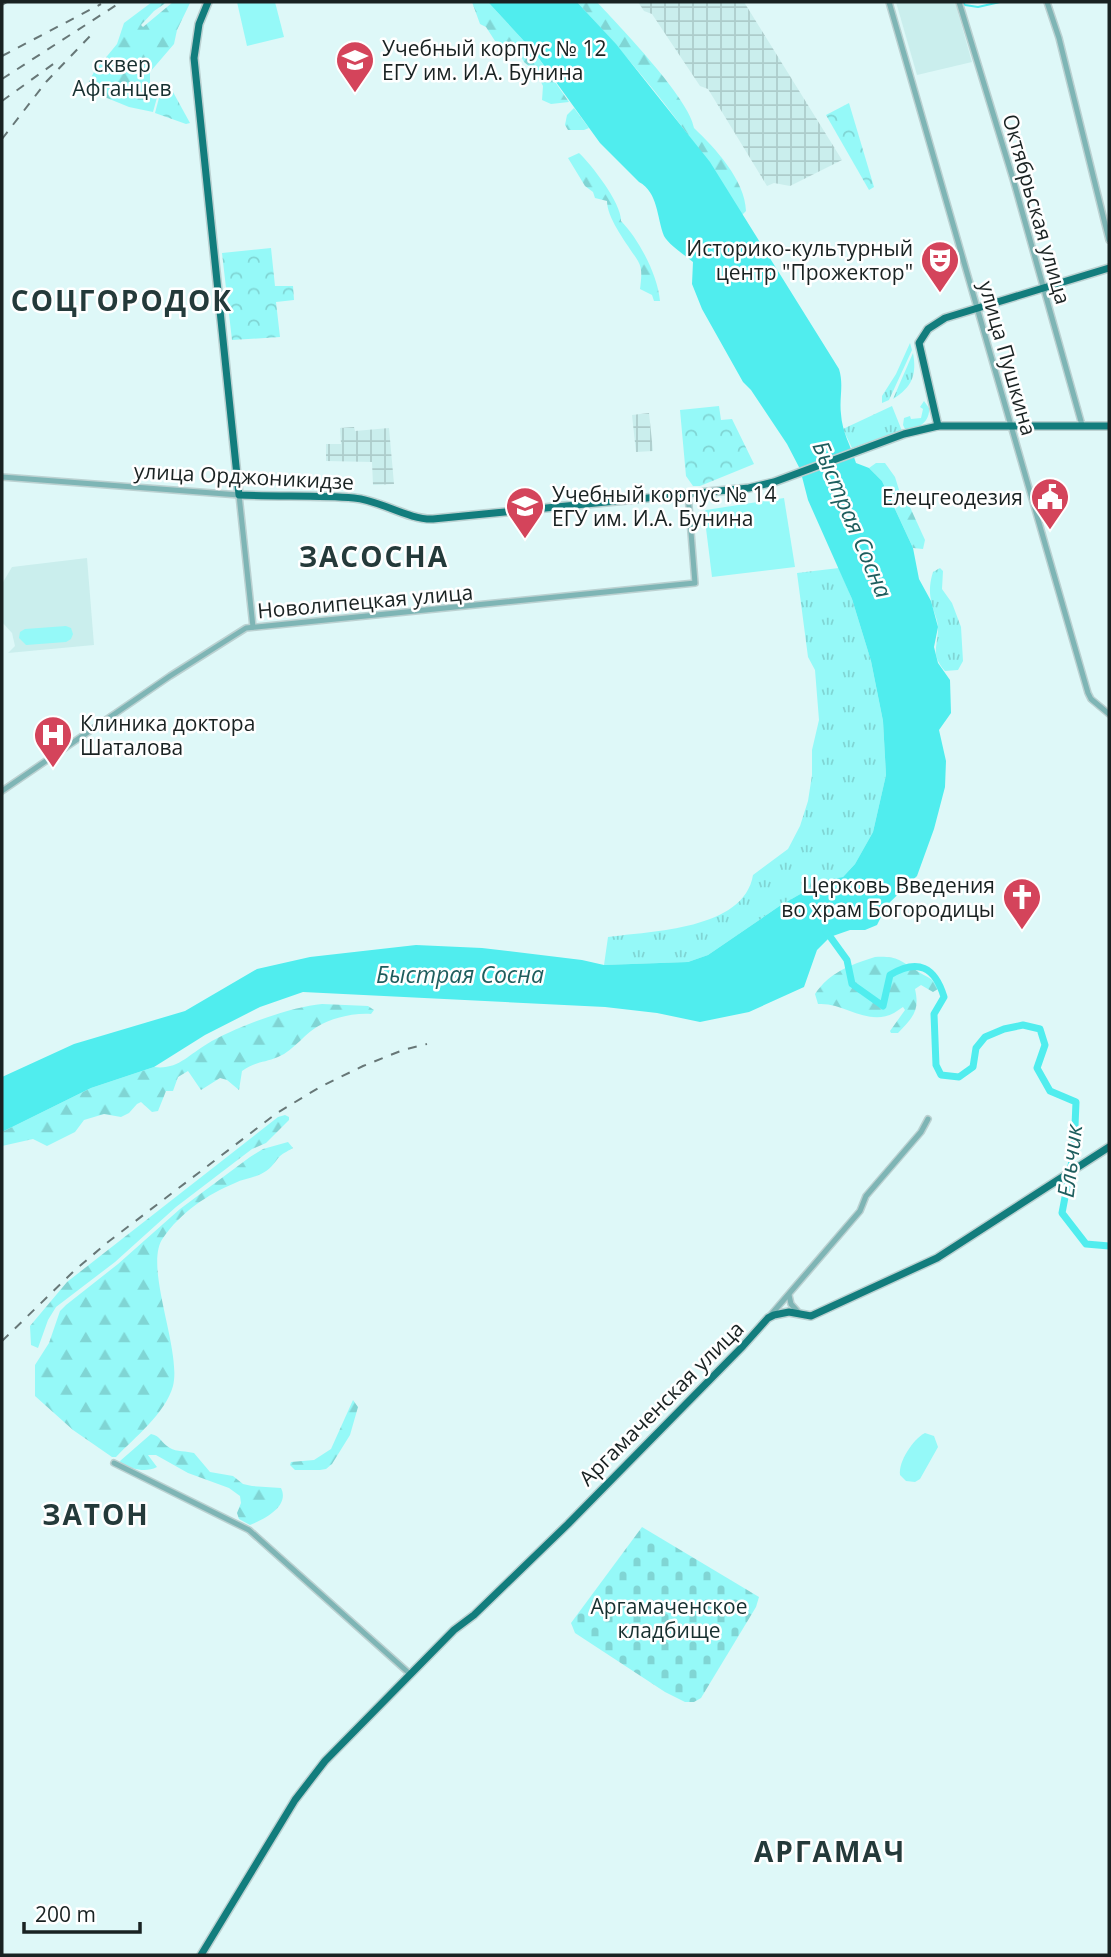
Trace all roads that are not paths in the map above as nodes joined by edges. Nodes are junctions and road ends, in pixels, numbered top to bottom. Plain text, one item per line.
1 (208, 2) edge
2 (890, 2) edge
3 (959, 2) edge
4 (1047, 2) edge
5 (1109, 240) edge
6 (1109, 268) edge
7 (1044, 286) junction
8 (977, 307) junction
9 (1082, 425) junction
10 (938, 426) junction
11 (1011, 426) junction
12 (1109, 426) edge
13 (2, 477) edge
14 (688, 494) junction
15 (239, 495) junction
16 (253, 627) junction
17 (1109, 714) edge
18 (2, 791) edge
19 (928, 1119) dead end
20 (1109, 1147) edge
21 (790, 1292) junction
22 (802, 1314) junction
23 (768, 1318) junction
24 (114, 1463) dead end
25 (410, 1674) junction
26 (201, 1955) edge

1 - 15 main road
2 - 8 street, улица Пушкина
3 - 7 street, Октябрьская улица
4 - 5 street
6 - 7 main road
7 - 8 main road
7 - 9 street, Октябрьская улица
8 - 10 main road
8 - 11 street, улица Пушкина
9 - 11 main road, улица Орджоникидзе
9 - 12 main road, улица Орджоникидзе
10 - 11 main road, улица Орджоникидзе
10 - 14 main road, улица Орджоникидзе
11 - 17 street, улица Пушкина
13 - 15 street, улица Орджоникидзе
14 - 15 main road, улица Орджоникидзе
14 - 16 street, Новолипецкая улица
15 - 16 street
16 - 18 street, Новолипецкая улица
19 - 21 street
20 - 22 main road
21 - 22 street
21 - 23 street
22 - 23 main road, Аргамаченская улица
23 - 25 main road, Аргамаченская улица
24 - 25 street
25 - 26 main road, Аргамаченская улица

